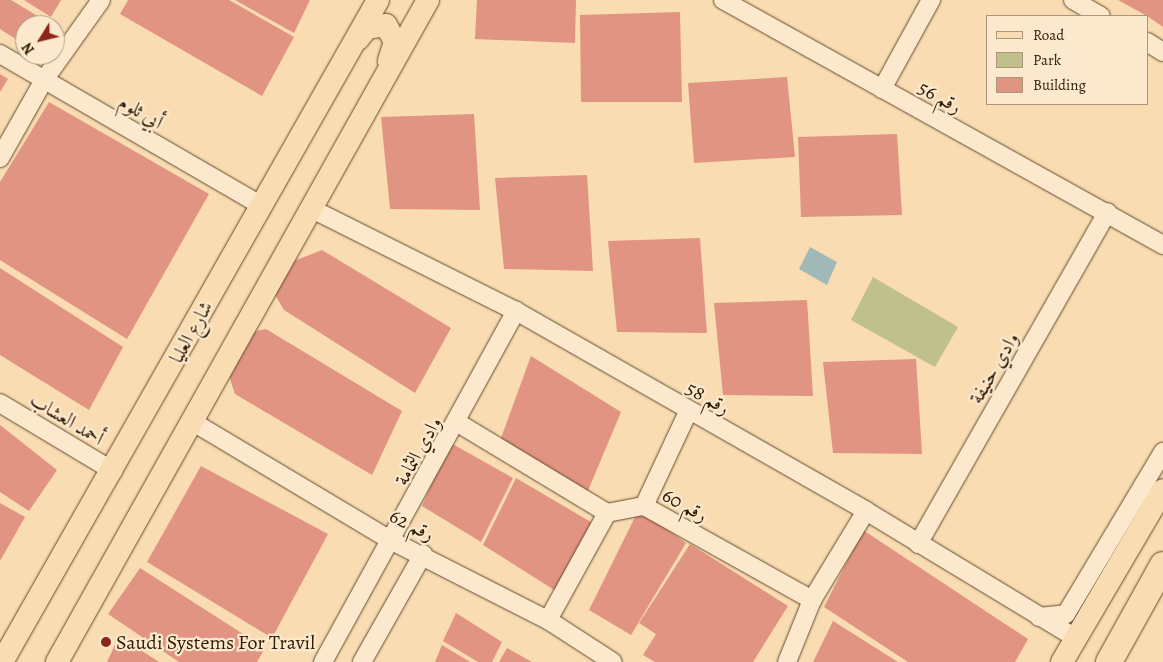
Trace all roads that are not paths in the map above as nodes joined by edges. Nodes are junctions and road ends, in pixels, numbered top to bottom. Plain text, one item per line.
1 (101, 0) edge
2 (378, 0) edge
3 (428, 0) edge
4 (723, 0) edge
5 (931, 0) edge
6 (1072, 0) edge
7 (1099, 15) edge
8 (1148, 43) edge
9 (352, 47) junction
10 (1163, 52) edge
11 (0, 54) edge
12 (386, 72) junction
13 (44, 80) junction
14 (882, 89) junction
15 (0, 158) edge
16 (262, 206) junction
17 (312, 209) junction
18 (1107, 212) junction
19 (1163, 245) edge
20 (516, 311) junction
21 (0, 403) edge
22 (688, 412) junction
23 (193, 422) junction
24 (458, 423) junction
25 (1163, 452) edge
26 (113, 471) junction
27 (1163, 490) edge
28 (644, 506) junction
29 (866, 511) junction
30 (607, 513) junction
31 (392, 541) junction
32 (918, 544) junction
33 (423, 554) junction
34 (1163, 565) edge
35 (812, 600) junction
36 (1039, 617) junction
37 (548, 620) junction
38 (1076, 638) junction
39 (2, 662) edge
40 (57, 662) edge
41 (323, 662) edge
42 (362, 662) edge
43 (613, 662) edge
44 (787, 662) edge
45 (1062, 662) edge
46 (1109, 662) edge

1 - 13 street
2 - 9 main road, شارع العليا
3 - 12 main road
4 - 14 street, رقم 56
5 - 14 street
6 - 7 street
8 - 10 street
9 - 12 main road
9 - 16 main road, شارع العليا
11 - 13 street, أبي ثلوم
12 - 17 main road
13 - 15 street
13 - 16 street, أبي ثلوم
14 - 18 street, رقم 56
16 - 26 main road, شارع العليا
17 - 20 street, رقم 58
17 - 23 main road
18 - 19 street, رقم 56
18 - 32 street, وادي حنيفة
20 - 22 street, رقم 58
20 - 24 street, وادي الثمامة
21 - 26 street, أحمد العشاب
22 - 28 street
22 - 29 street, رقم 58
23 - 31 street, رقم 62
23 - 40 main road
24 - 30 street
24 - 31 street, وادي الثمامة
25 - 36 street
26 - 39 main road, شارع العليا
27 - 38 main road
28 - 30 street, رقم 60
28 - 35 street, رقم 60
29 - 32 street, رقم 58
29 - 35 street
30 - 37 street
31 - 33 street, رقم 62
31 - 41 street, وادي الثمامة
32 - 36 street, رقم 58
33 - 37 street, رقم 62
33 - 42 street
34 - 46 highway
35 - 44 street
36 - 38 street, رقم 58
37 - 43 street, رقم 62
38 - 45 main road

